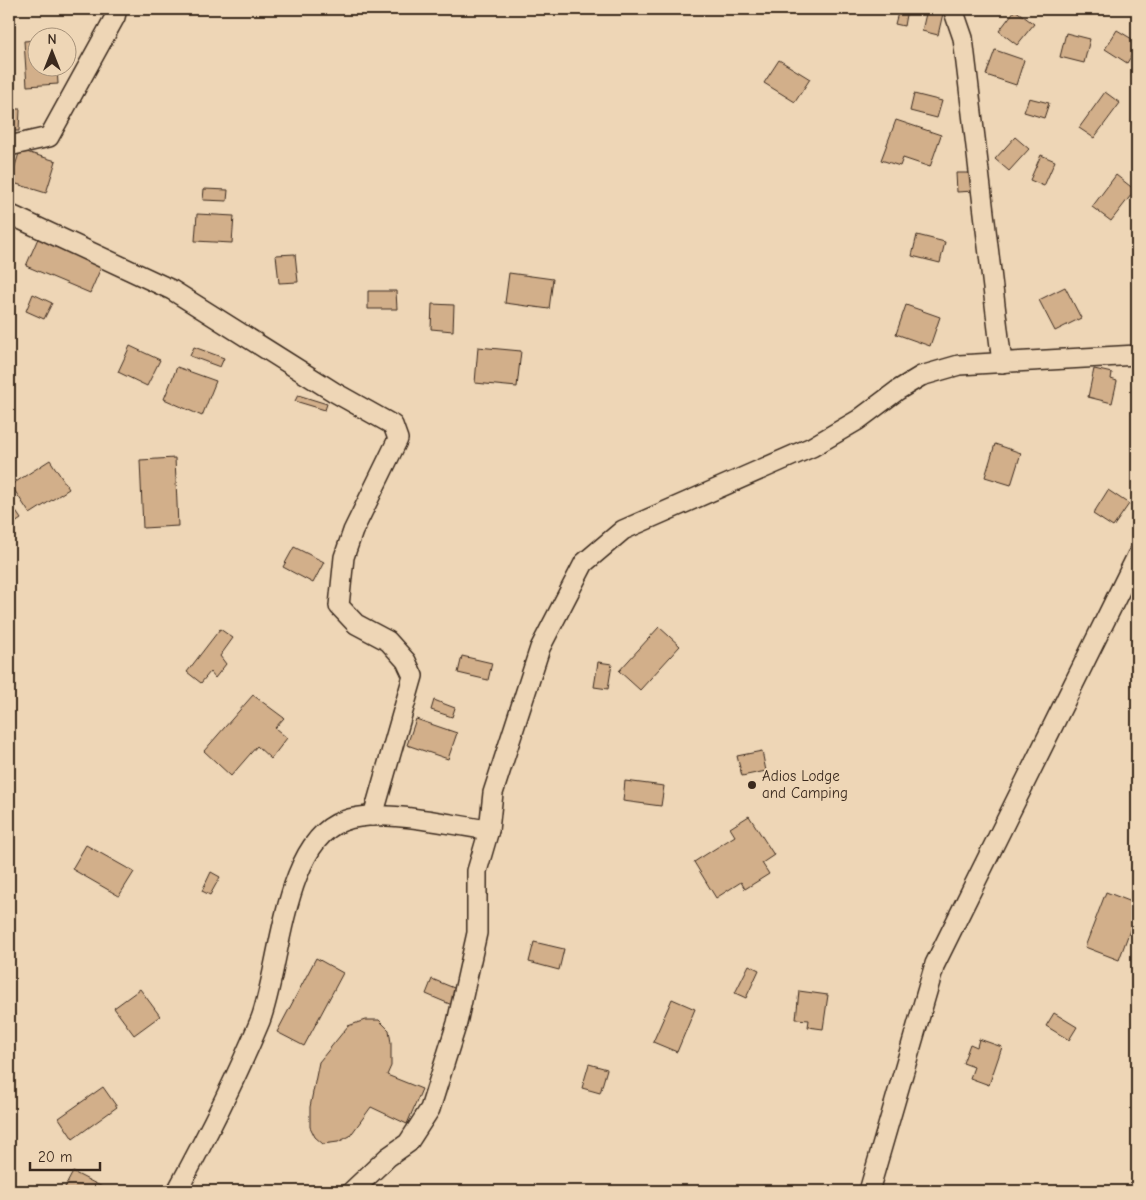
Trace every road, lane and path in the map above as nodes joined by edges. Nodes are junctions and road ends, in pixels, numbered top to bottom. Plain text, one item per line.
1 (117, 9) edge
2 (953, 9) edge
3 (9, 146) edge
4 (9, 214) edge
5 (1137, 355) edge
6 (1002, 363) junction
7 (1137, 556) edge
8 (373, 816) junction
9 (489, 830) junction
10 (177, 1191) edge
11 (352, 1191) edge
12 (870, 1191) edge

1 - 3 street
2 - 6 street
4 - 8 street
5 - 6 street
6 - 9 street
7 - 12 street
8 - 9 street
8 - 10 street
9 - 11 street

